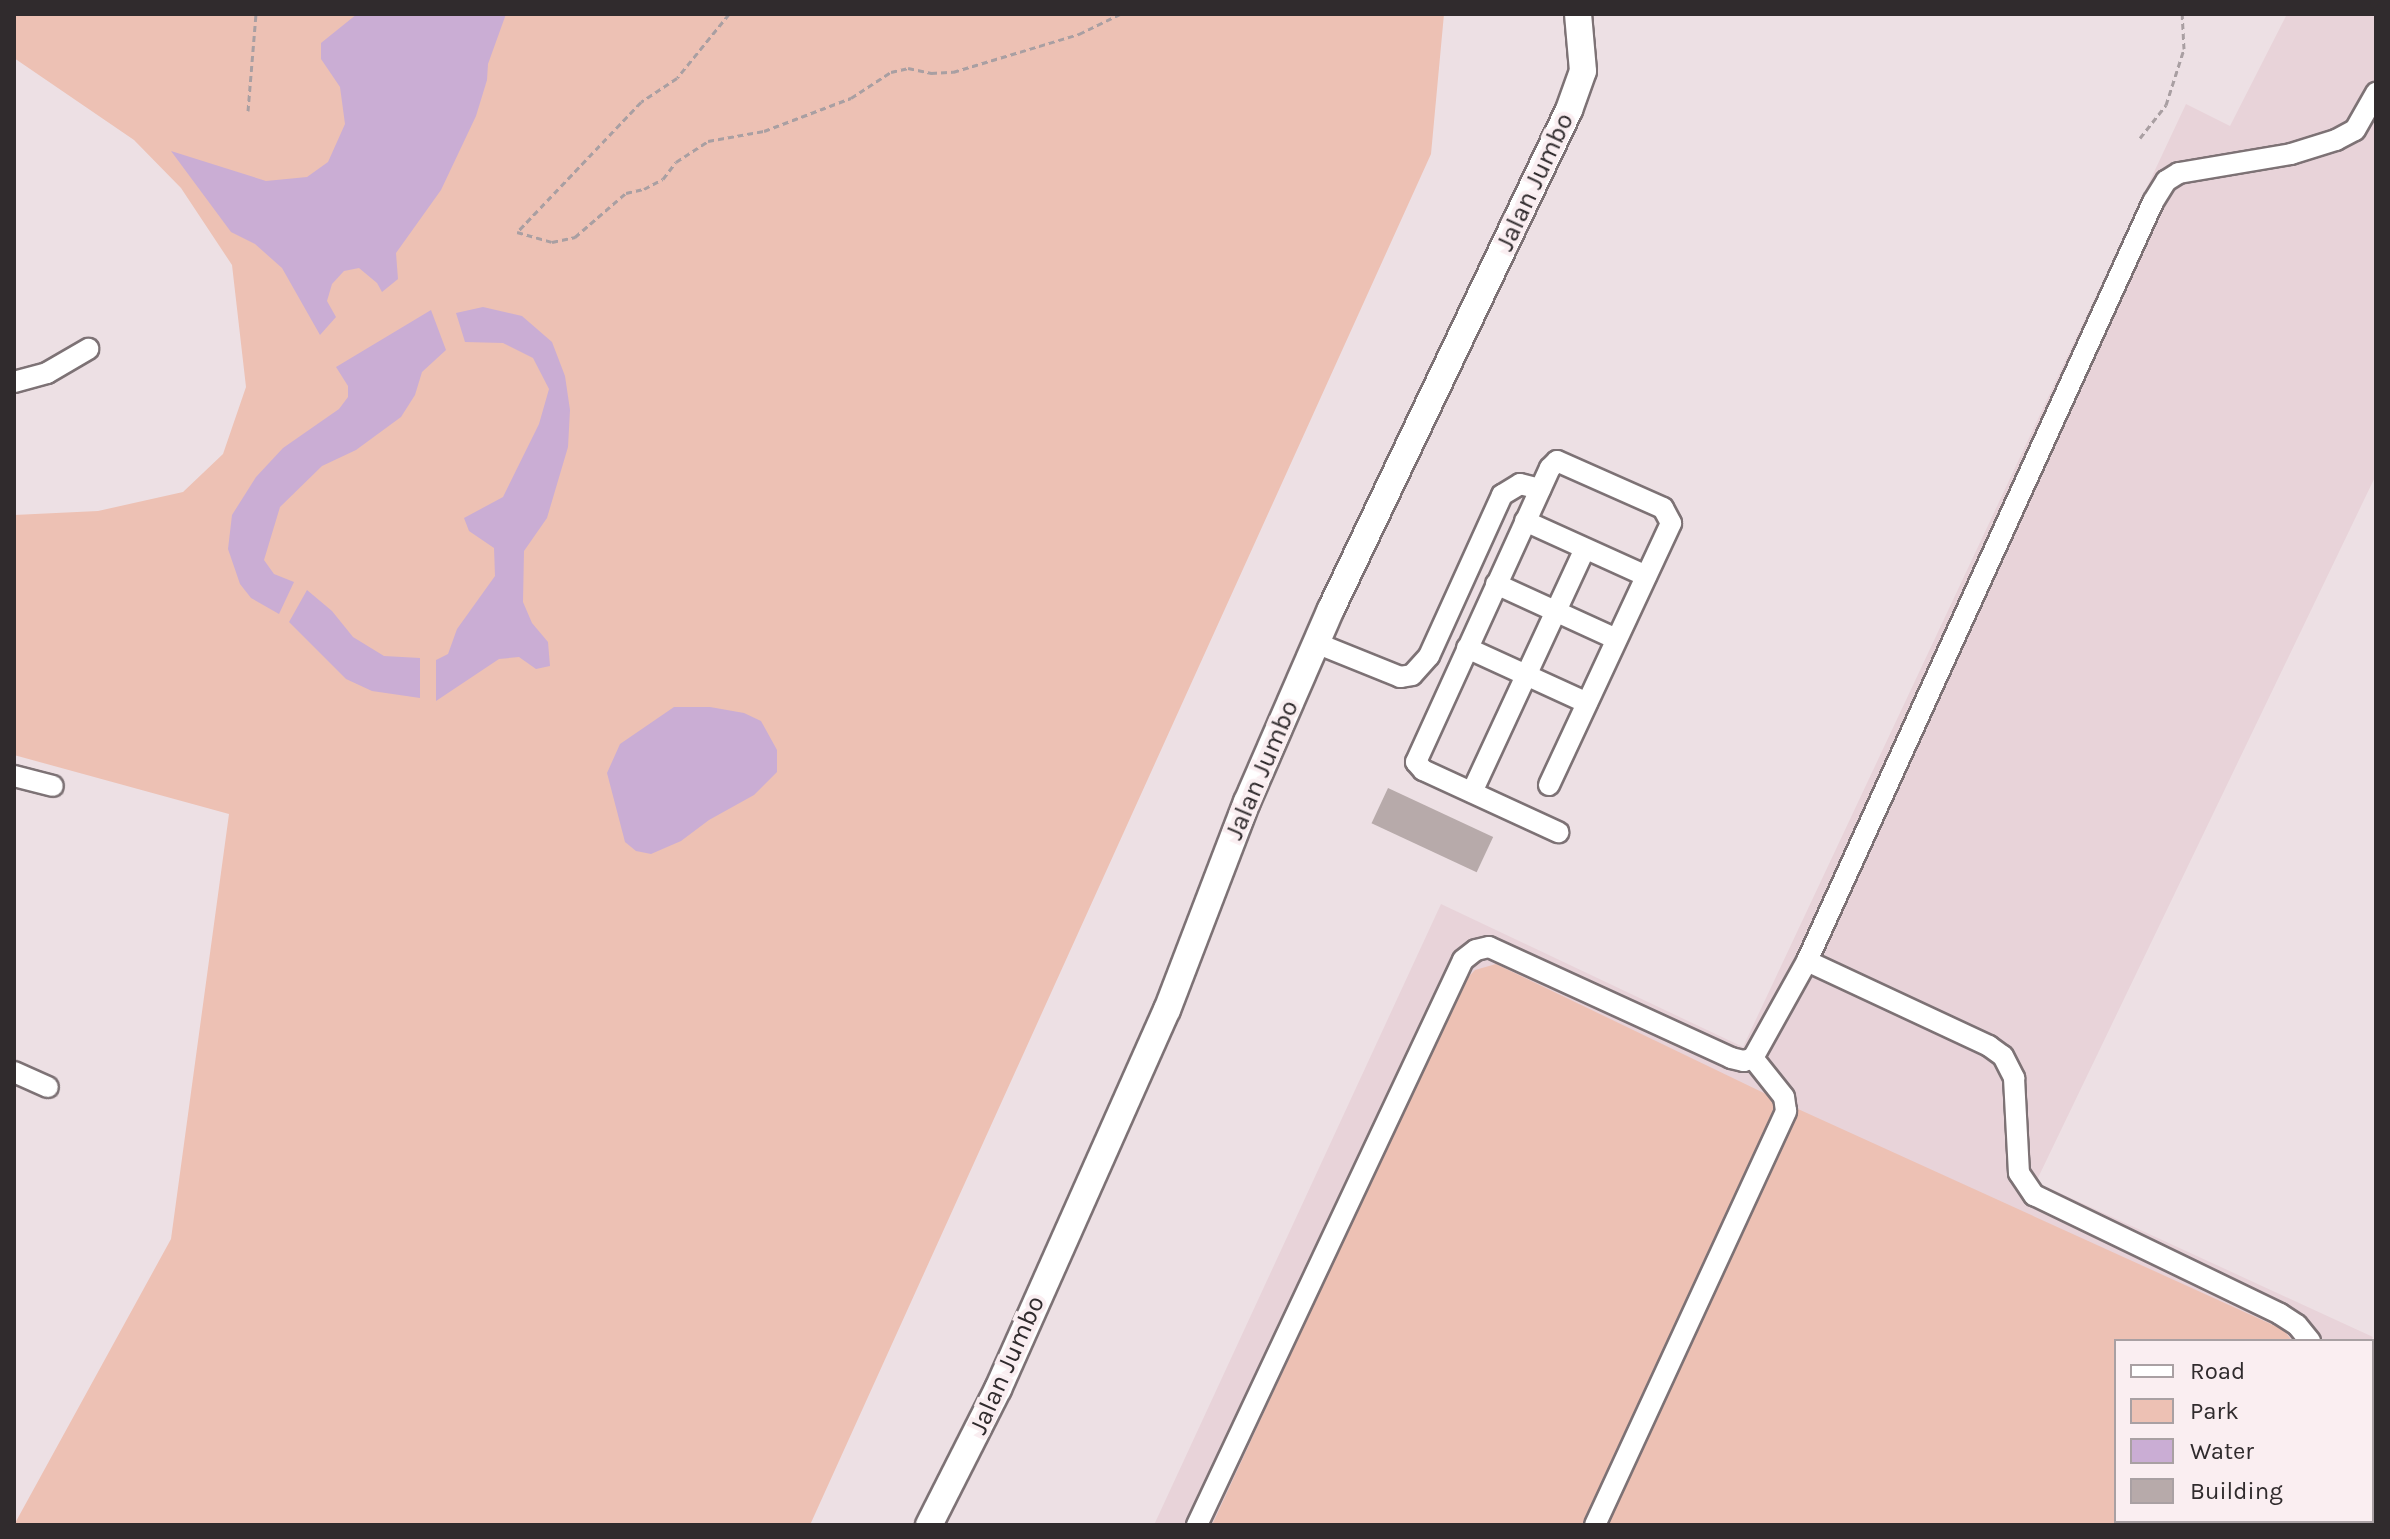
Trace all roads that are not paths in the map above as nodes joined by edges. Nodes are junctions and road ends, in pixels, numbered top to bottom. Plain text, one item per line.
1 (1578, 14) edge
2 (2376, 93) edge
3 (88, 349) dead end
4 (14, 382) edge
5 (1540, 489) junction
6 (1525, 521) junction
7 (1585, 549) junction
8 (1646, 576) junction
9 (1496, 584) junction
10 (1556, 612) junction
11 (1616, 639) junction
12 (1316, 643) junction
13 (1467, 648) junction
14 (1527, 675) junction
15 (1587, 703) junction
16 (14, 776) edge
17 (1549, 785) dead end
18 (53, 786) dead end
19 (1472, 792) junction
20 (1558, 832) dead end
21 (1807, 961) junction
22 (1753, 1058) junction
23 (14, 1072) edge
24 (48, 1087) dead end
25 (2308, 1339) edge
26 (929, 1525) edge
27 (1197, 1525) edge
28 (1595, 1525) edge

1 - 12 main road, Jalan Jumbo
2 - 21 street
3 - 4 street
5 - 6 street
5 - 8 street
5 - 12 street
6 - 7 street
6 - 9 street
7 - 8 street
7 - 10 street
8 - 11 street
9 - 10 street
9 - 13 street
10 - 11 street
10 - 14 street
11 - 15 street
12 - 26 main road, Jalan Jumbo
13 - 14 street
13 - 19 street
14 - 15 street
14 - 19 street
15 - 17 street
16 - 18 street
19 - 20 street
21 - 22 street
21 - 25 street
22 - 27 street
22 - 28 street
23 - 24 street

